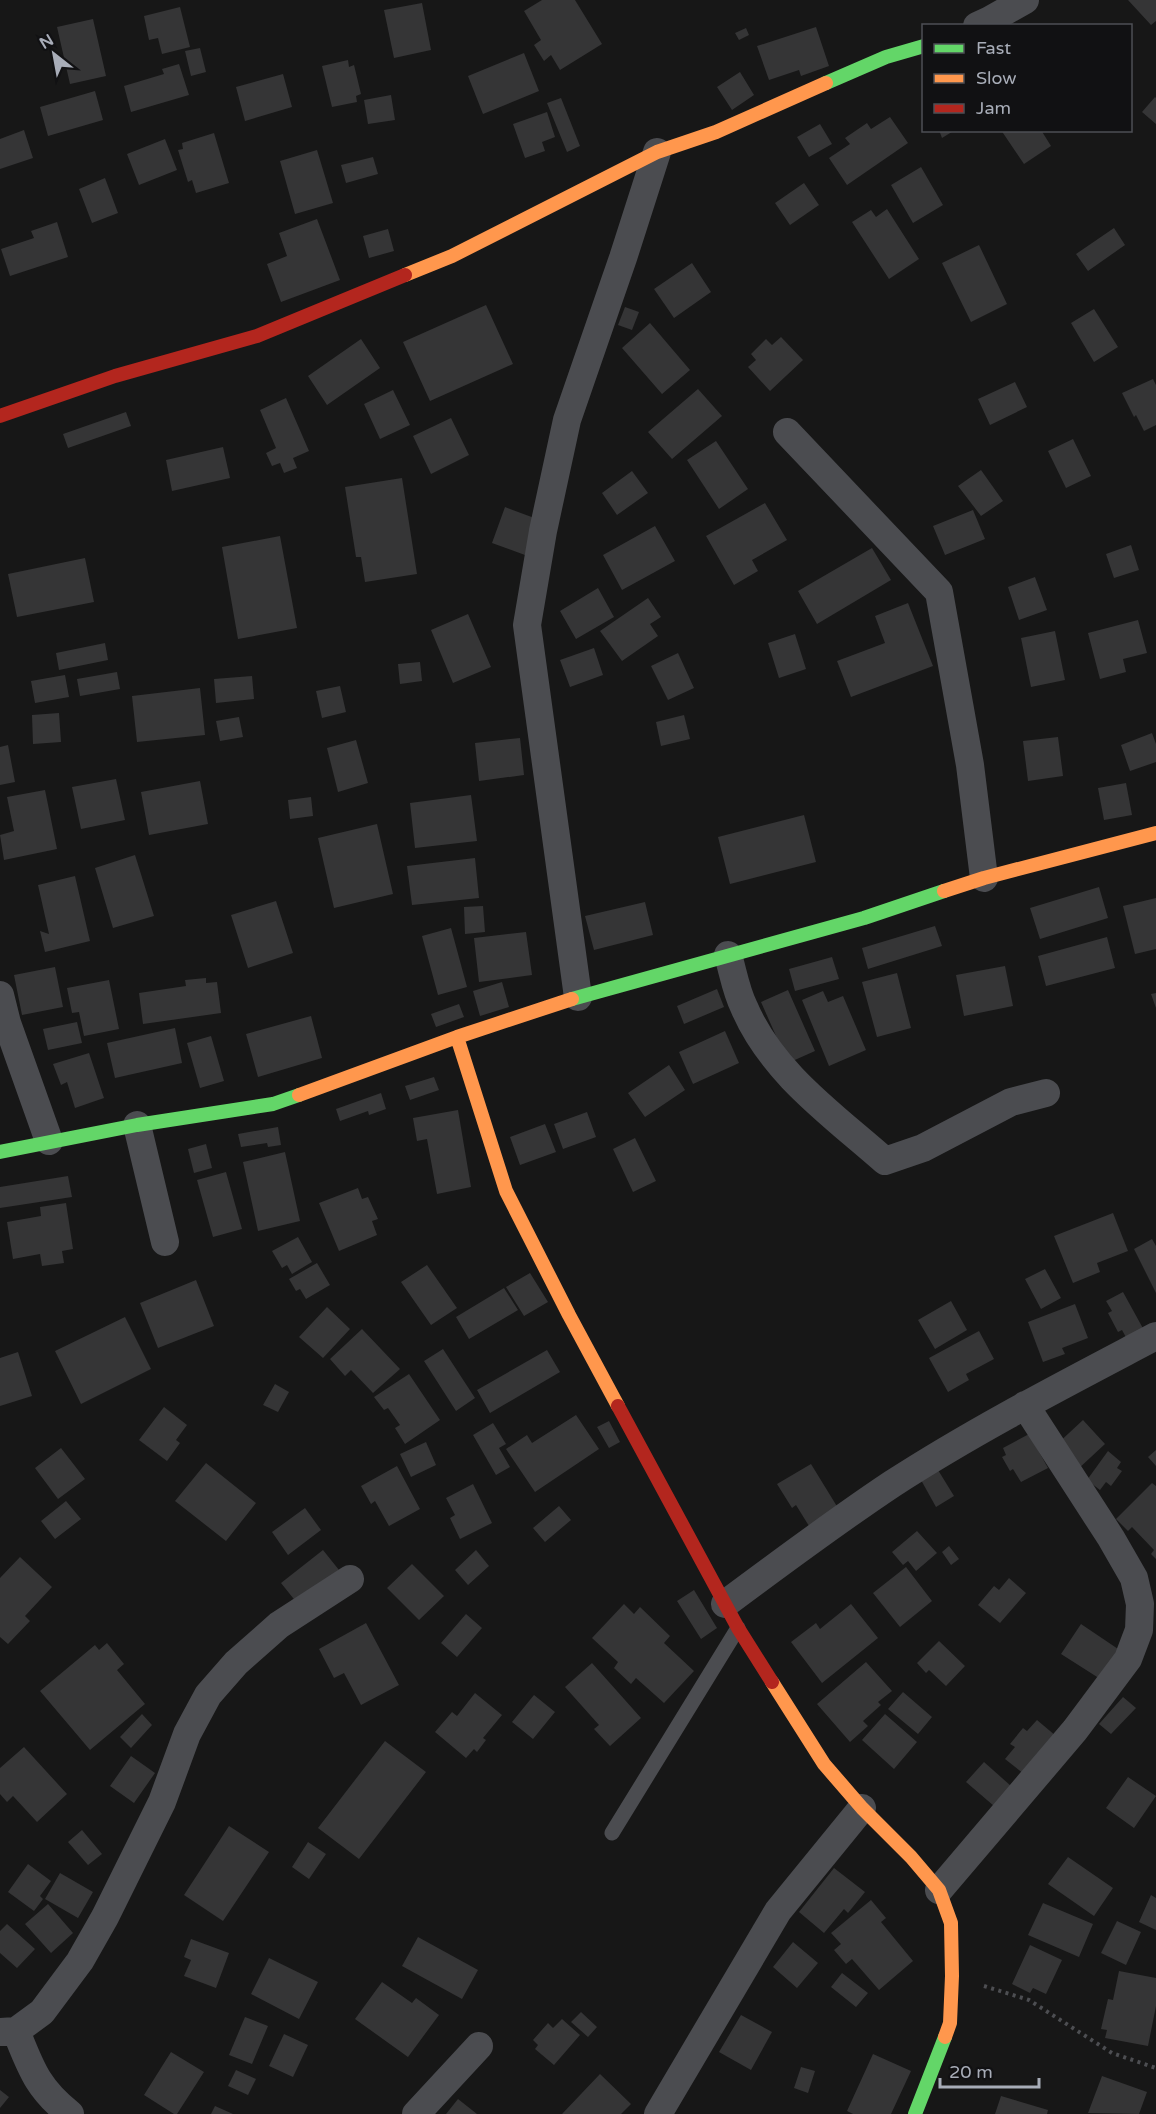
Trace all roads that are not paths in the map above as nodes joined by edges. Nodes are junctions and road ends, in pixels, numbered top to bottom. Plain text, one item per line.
1 (1025, 0) edge
2 (981, 24) edge
3 (922, 47) edge
4 (657, 152) junction
5 (0, 416) edge
6 (787, 432) dead end
7 (1156, 834) edge
8 (984, 878) junction
9 (728, 955) junction
10 (0, 995) edge
11 (578, 997) junction
12 (457, 1037) junction
13 (1046, 1093) dead end
14 (137, 1125) junction
15 (49, 1141) junction
16 (0, 1152) edge
17 (165, 1242) dead end
18 (1156, 1336) edge
19 (1025, 1405) junction
20 (350, 1579) dead end
21 (731, 1616) junction
22 (862, 1808) junction
23 (612, 1833) dead end
24 (939, 1890) junction
25 (8, 2031) edge
26 (479, 2046) dead end
27 (70, 2114) edge
28 (416, 2114) edge
29 (658, 2114) edge
30 (915, 2114) edge

1 - 2 street
3 - 4 street
4 - 5 street
4 - 11 street
6 - 8 street
7 - 8 street
8 - 9 street
9 - 11 street
9 - 13 street
10 - 15 street
11 - 12 street
12 - 14 street
12 - 21 street
14 - 15 street
14 - 17 street
15 - 16 street
18 - 19 street
19 - 21 street
19 - 24 street
20 - 25 street
21 - 22 street
21 - 23 lane
22 - 24 street
22 - 29 street
24 - 30 street
25 - 27 street
26 - 28 street

